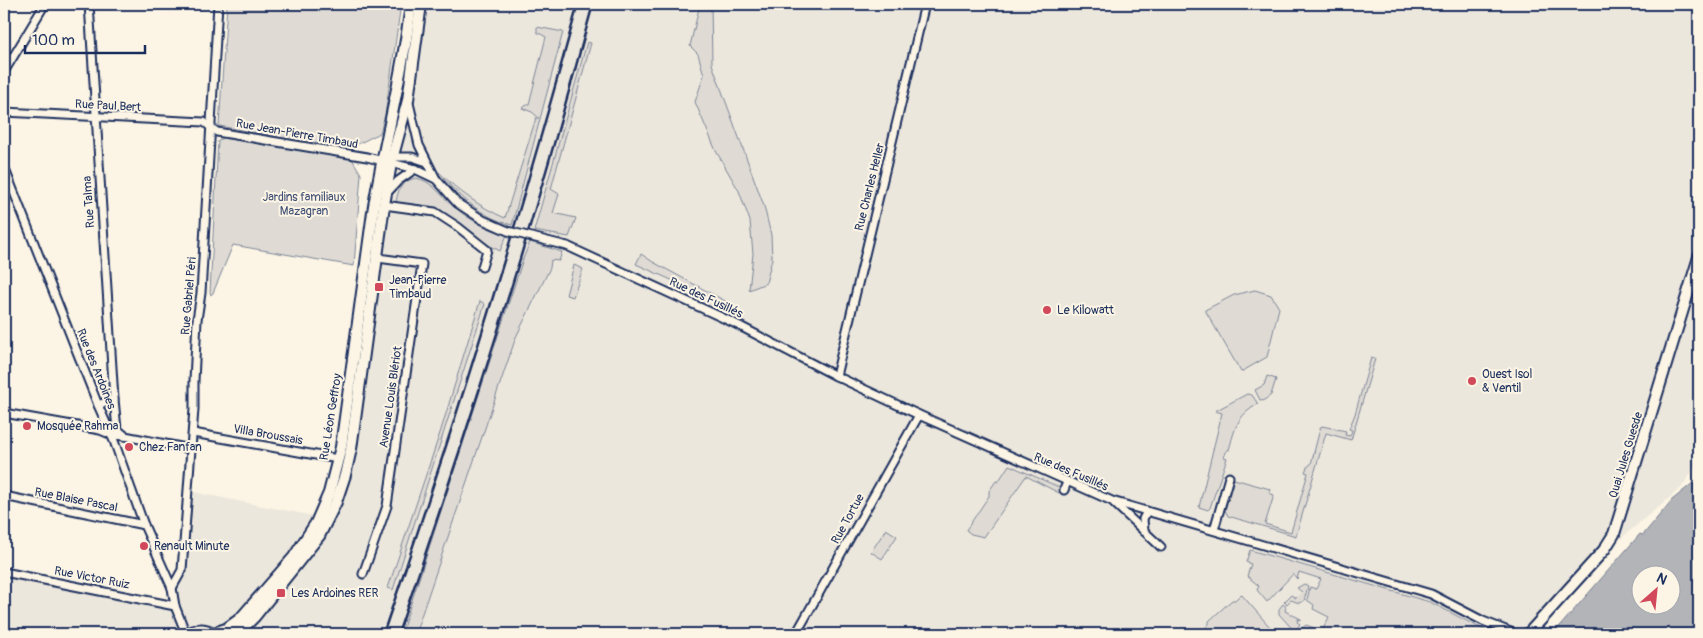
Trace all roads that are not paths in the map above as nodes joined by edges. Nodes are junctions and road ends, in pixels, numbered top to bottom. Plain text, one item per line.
1 (45, 4) edge
2 (89, 4) edge
3 (218, 4) edge
4 (411, 4) edge
5 (420, 4) edge
6 (925, 4) edge
7 (4, 72) edge
8 (408, 100) junction
9 (4, 112) edge
10 (96, 116) junction
11 (210, 127) junction
12 (388, 159) junction
13 (427, 162) junction
14 (4, 167) edge
15 (415, 169) junction
16 (436, 179) junction
17 (385, 200) junction
18 (1699, 257) edge
19 (378, 258) junction
20 (482, 268) dead end
21 (836, 376) junction
22 (114, 399) junction
23 (98, 406) junction
24 (4, 412) edge
25 (919, 416) junction
26 (193, 433) junction
27 (112, 435) junction
28 (124, 436) junction
29 (191, 449) junction
30 (338, 459) junction
31 (1229, 477) dead end
32 (1067, 482) junction
33 (1064, 490) dead end
34 (4, 496) edge
35 (1112, 501) junction
36 (1147, 511) junction
37 (144, 525) junction
38 (1214, 530) junction
39 (1144, 531) junction
40 (1161, 547) dead end
41 (4, 572) edge
42 (362, 574) dead end
43 (172, 588) junction
44 (175, 606) junction
45 (1493, 625) junction
46 (188, 634) edge
47 (214, 634) edge
48 (237, 634) edge
49 (796, 634) edge
50 (1502, 634) edge
51 (1516, 634) edge
52 (1528, 634) edge

1 - 7 street
2 - 10 street, Rue Talma
3 - 11 street, Rue Gabriel Péri
4 - 12 street
5 - 8 street
6 - 21 street, Rue Charles Heller
8 - 12 street
8 - 13 street
9 - 10 street, Rue Paul Bert
10 - 11 street, Rue Paul Bert
10 - 22 street, Rue Talma
11 - 12 street, Rue Jean-Pierre Timbaud
11 - 26 street, Rue Gabriel Péri
12 - 13 street
12 - 15 street
12 - 17 street, Rue Léon Geffroy
12 - 30 street, Rue Léon Geffroy
13 - 16 street
14 - 23 street, Rue des Ardoines
15 - 16 street
15 - 17 street
16 - 21 street, Rue des Fusillés, bridge
17 - 19 street, Rue Léon Geffroy
17 - 20 street
18 - 52 street, Quai Jules Guesde
19 - 42 street, Avenue Louis Blériot
19 - 48 street, Rue Léon Geffroy
21 - 25 street, Rue des Fusillés
22 - 23 street
22 - 28 street, Rue Talma
23 - 27 street, Rue des Ardoines
24 - 27 street
25 - 32 street, Rue des Fusillés
25 - 49 street, Rue Tortue
26 - 29 street, Rue Gabriel Péri
26 - 30 street, Villa Broussais
27 - 28 street
27 - 37 street, Rue des Ardoines
28 - 29 street
29 - 43 street, Rue Gabriel Péri
30 - 47 street, Rue Léon Geffroy
31 - 38 street
32 - 33 street
32 - 35 street, Rue des Fusillés
34 - 37 street, Rue Blaise Pascal
35 - 36 street, Rue des Fusillés
35 - 39 street
36 - 38 street, Rue des Fusillés
36 - 39 street
37 - 43 street, Rue des Ardoines
38 - 45 street, Rue des Fusillés
39 - 40 street
41 - 44 street, Rue Victor Ruiz
43 - 44 street, Rue des Ardoines
44 - 46 street, Rue des Ardoines
45 - 50 street
45 - 51 street, Rue des Fusillés
46 - 47 street

